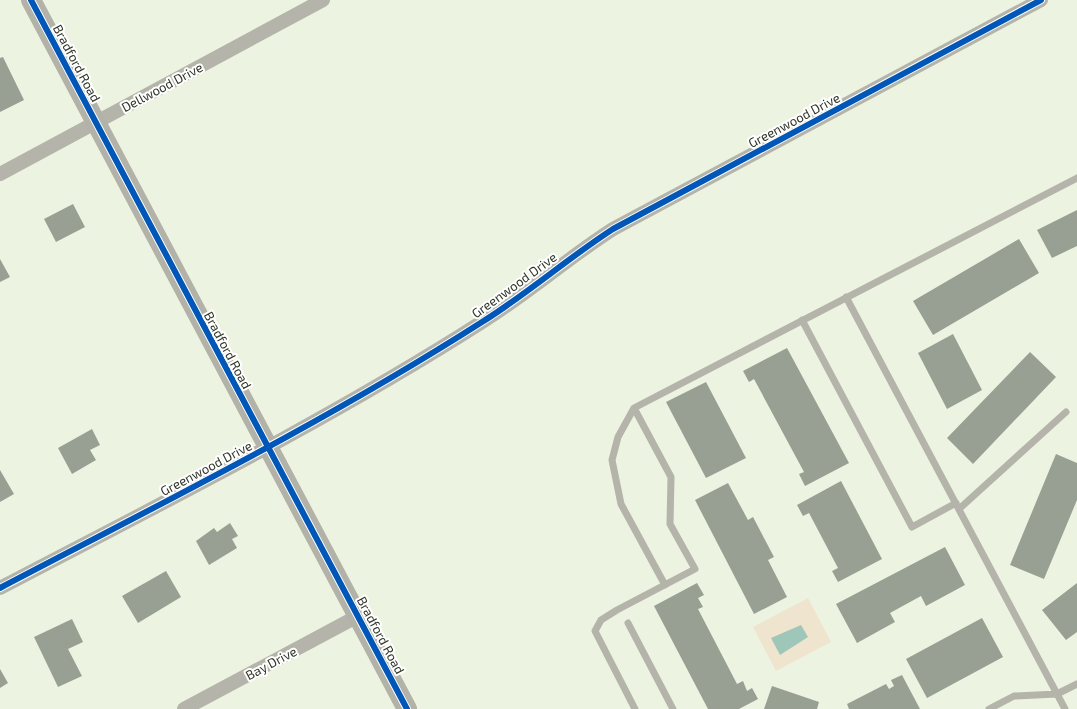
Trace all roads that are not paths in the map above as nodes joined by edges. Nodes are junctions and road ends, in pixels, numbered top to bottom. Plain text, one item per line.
1 (31, 0) edge
2 (323, 0) edge
3 (1041, 0) edge
4 (96, 123) junction
5 (0, 174) edge
6 (1077, 178) edge
7 (846, 298) junction
8 (802, 320) junction
9 (634, 408) junction
10 (1066, 412) dead end
11 (268, 448) junction
12 (958, 506) junction
13 (665, 585) junction
14 (0, 588) edge
15 (358, 616) junction
16 (628, 623) dead end
17 (1077, 684) edge
18 (1057, 694) junction
19 (184, 709) edge
20 (407, 709) edge
21 (635, 709) edge
22 (673, 709) edge
23 (989, 709) edge
24 (1065, 709) edge

1 - 4 street, Bradford Road
2 - 4 street, Dellwood Drive
3 - 11 street, Greenwood Drive
4 - 5 street, Dellwood Drive
4 - 11 street, Bradford Road
6 - 7 lane
7 - 8 lane
7 - 12 lane
8 - 9 lane
8 - 12 lane
9 - 13 lane
9 - 13 lane
10 - 12 lane
11 - 14 street, Greenwood Drive
11 - 15 street, Bradford Road
12 - 18 lane
13 - 21 lane
15 - 19 street, Bay Drive
15 - 20 street, Bradford Road
16 - 22 lane
17 - 18 lane
18 - 23 lane
18 - 24 lane

